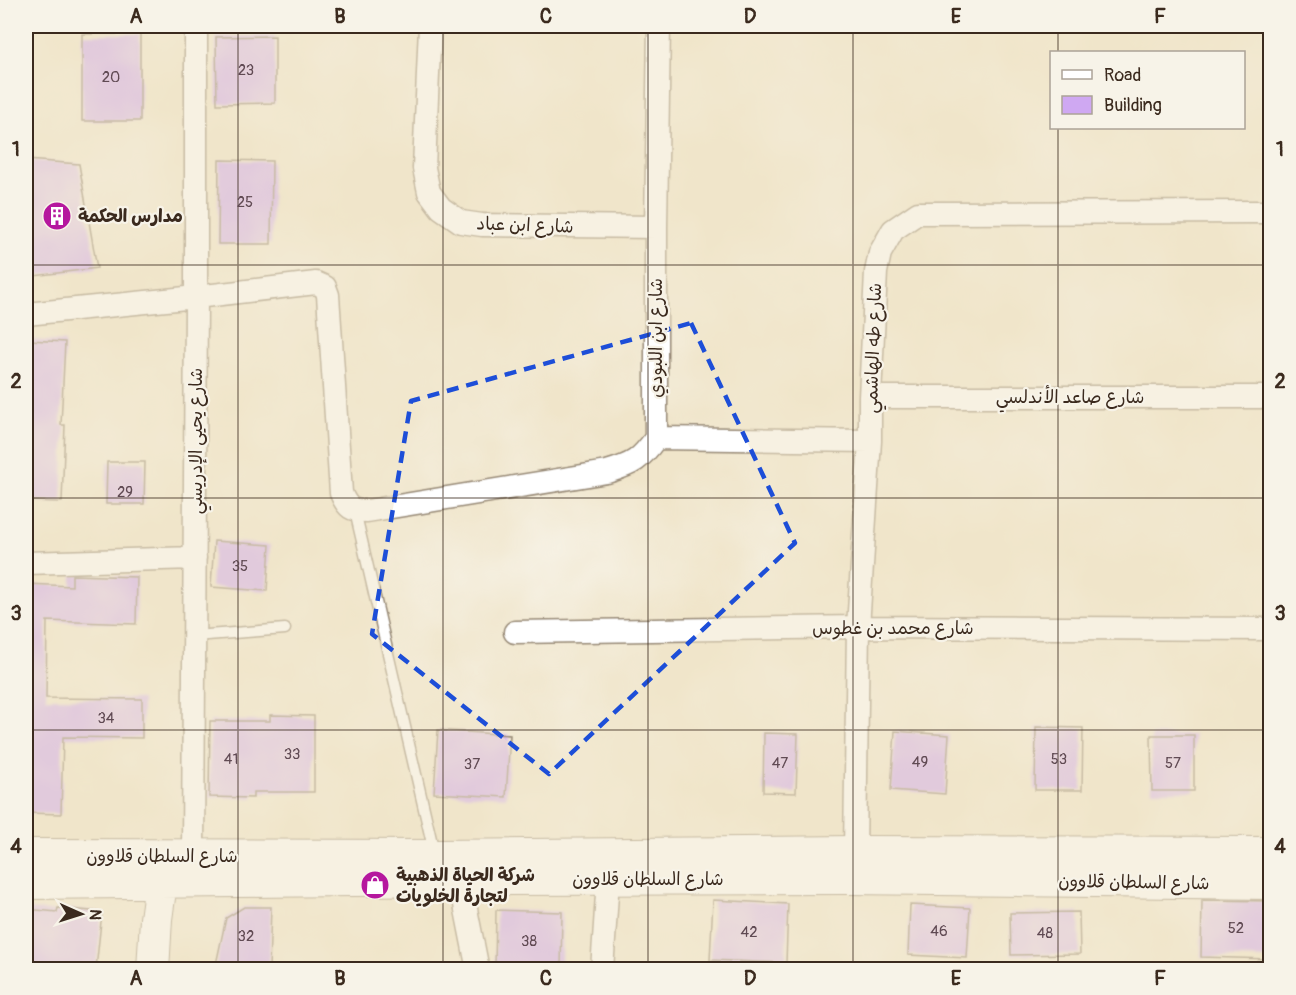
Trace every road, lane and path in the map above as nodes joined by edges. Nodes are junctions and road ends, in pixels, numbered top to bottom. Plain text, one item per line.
1 (137, 26) edge
2 (196, 26) edge
3 (430, 26) edge
4 (659, 26) edge
5 (1270, 212) edge
6 (656, 227) junction
7 (196, 297) junction
8 (26, 314) edge
9 (870, 397) junction
10 (1270, 397) edge
11 (656, 438) junction
12 (870, 441) junction
13 (355, 511) junction
14 (195, 558) junction
15 (26, 563) edge
16 (858, 627) junction
17 (285, 629) dead end
18 (1270, 629) edge
19 (515, 632) dead end
20 (194, 636) junction
21 (855, 852) junction
22 (1270, 853) edge
23 (26, 855) edge
24 (193, 856) junction
25 (435, 856) junction
26 (460, 879) junction
27 (608, 879) junction
28 (26, 883) edge
29 (161, 883) junction
30 (1270, 883) edge
31 (153, 969) edge
32 (478, 969) edge
33 (603, 969) edge

1 - 2 lane
2 - 7 street, شارع يحيى الإدريسي
3 - 6 street, شارع ابن عباد
4 - 6 street, شارع ابن اللبودي
5 - 9 street, شارع طه الهاشمي
6 - 11 street, شارع ابن اللبودي
7 - 8 street
7 - 13 street
7 - 14 street, شارع يحيى الإدريسي
9 - 10 street, شارع صاعد الأندلسي
9 - 12 street, شارع طه الهاشمي
11 - 12 street
11 - 13 street
12 - 16 street, شارع طه الهاشمي
13 - 25 lane
14 - 15 street
14 - 20 street, شارع يحيى الإدريسي
16 - 18 street, شارع محمد بن غطوس
16 - 19 street, شارع محمد بن غطوس
16 - 21 street, شارع طه الهاشمي
17 - 20 lane
20 - 24 street, شارع يحيى الإدريسي
21 - 22 street, شارع السلطان قلاوون
21 - 25 street, شارع السلطان قلاوون
23 - 24 street, شارع السلطان قلاوون
24 - 25 street, شارع السلطان قلاوون
26 - 27 street, شارع السلطان قلاوون
26 - 29 street, شارع السلطان قلاوون
26 - 32 street
27 - 30 street, شارع السلطان قلاوون
27 - 33 street
28 - 29 street, شارع السلطان قلاوون
29 - 31 street

